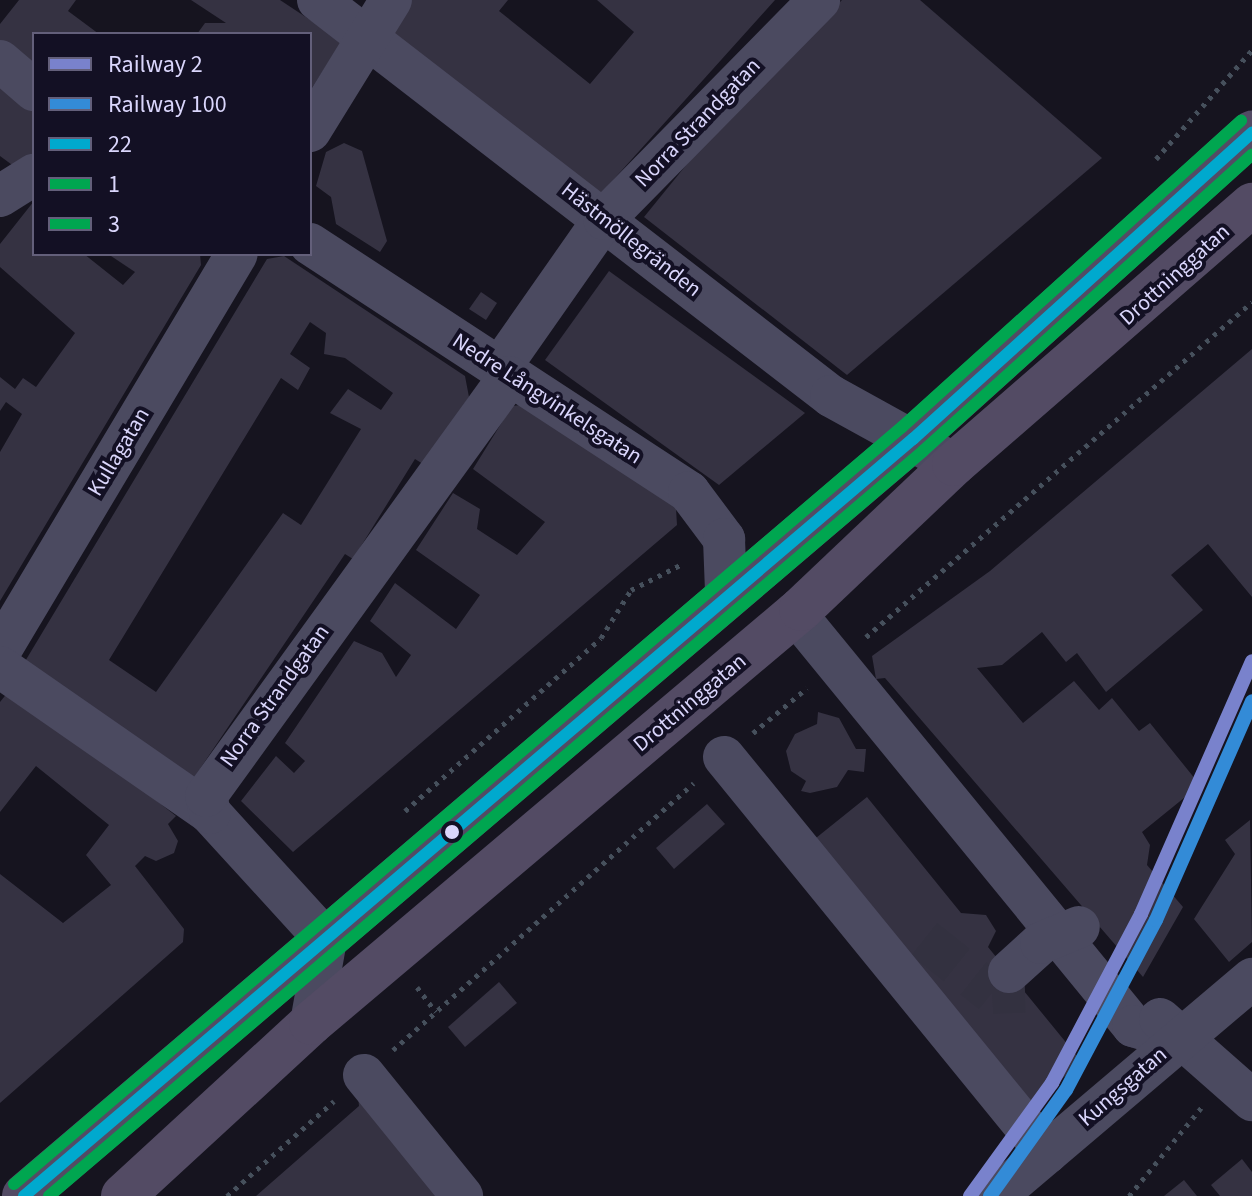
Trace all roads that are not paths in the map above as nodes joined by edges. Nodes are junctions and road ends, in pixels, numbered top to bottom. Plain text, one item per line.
1 (318, 0) edge
2 (391, 0) edge
3 (819, 0) edge
4 (367, 34) junction
5 (0, 61) edge
6 (32, 88) edge
7 (312, 128) edge
8 (1252, 133) edge
9 (32, 176) edge
10 (0, 196) edge
11 (1252, 205) edge
12 (604, 219) junction
13 (312, 245) edge
14 (236, 256) edge
15 (504, 373) junction
16 (913, 439) junction
17 (954, 464) junction
18 (726, 592) junction
19 (795, 613) junction
20 (0, 651) edge
21 (0, 667) edge
22 (724, 757) road end
23 (210, 813) junction
24 (326, 940) junction
25 (1060, 941) junction
26 (1252, 979) edge
27 (1017, 982) tunnel mouth
28 (311, 1023) junction
29 (1178, 1040) junction
30 (364, 1075) road end
31 (1252, 1100) edge
32 (1047, 1153) junction
33 (24, 1196) edge
34 (123, 1196) edge
35 (462, 1196) edge
36 (996, 1196) edge

1 - 4 street, Hästmöllegränden
2 - 4 street
3 - 12 street, Norra Strandgatan
4 - 7 street
4 - 12 street, Hästmöllegränden
5 - 6 street
8 - 16 main road
9 - 10 street
11 - 17 main road, Drottninggatan
12 - 15 street, Norra Strandgatan
12 - 16 street, Hästmöllegränden
13 - 15 street, Nedre Långvinkelsgatan
14 - 20 street, Kullagatan
15 - 18 street, Nedre Långvinkelsgatan
15 - 23 street, Norra Strandgatan
16 - 17 street, Hästmöllegränden
16 - 18 main road
17 - 19 main road, Drottninggatan
18 - 24 main road
19 - 25 street
19 - 28 main road, Drottninggatan
21 - 23 street
22 - 32 street
23 - 24 street
24 - 28 street
24 - 33 main road
25 - 27 street
25 - 29 street
26 - 29 street, Kungsgatan
28 - 34 main road, Drottninggatan
29 - 31 street
29 - 32 street, Kungsgatan
30 - 35 street
32 - 36 street, Kungsgatan

